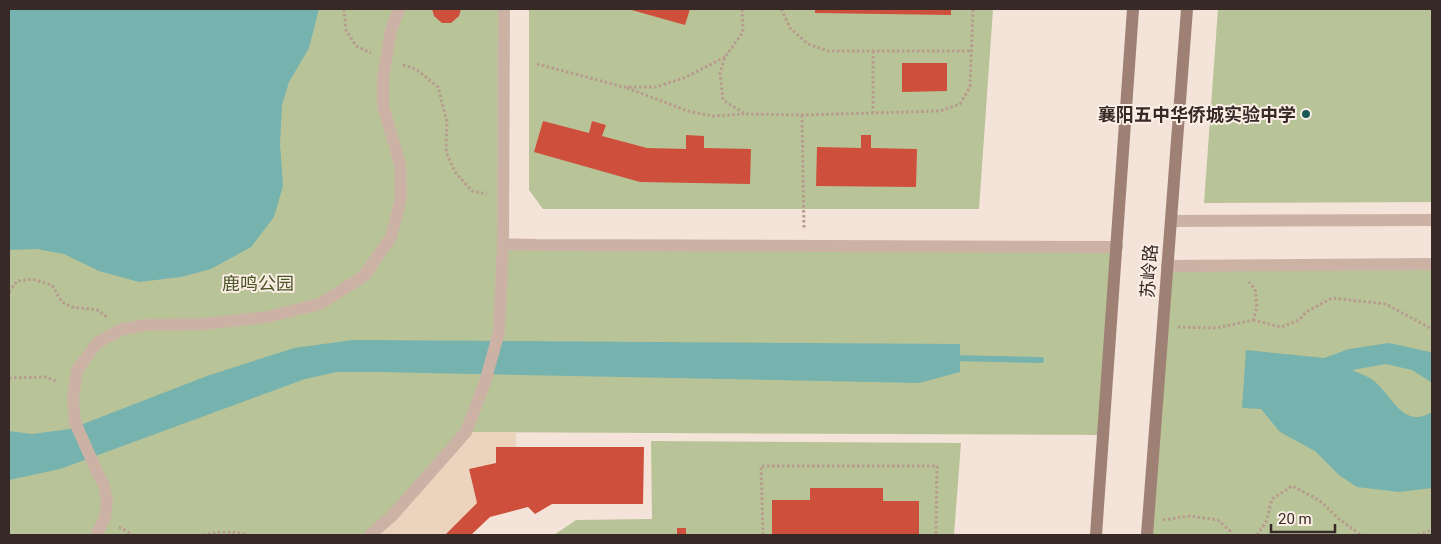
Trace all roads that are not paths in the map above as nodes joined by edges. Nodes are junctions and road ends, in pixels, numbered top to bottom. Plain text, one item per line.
1 (399, 9) edge
2 (504, 9) edge
3 (1134, 9) edge
4 (1187, 9) edge
5 (1432, 220) edge
6 (1171, 221) junction
7 (503, 244) junction
8 (1117, 247) junction
9 (1432, 264) edge
10 (1167, 266) junction
11 (96, 535) edge
12 (370, 535) edge
13 (1096, 535) edge
14 (1147, 535) edge

1 - 11 street
2 - 7 street
3 - 8 main road, 苏岭路
4 - 6 main road, 苏岭路
5 - 6 street
6 - 10 main road, 苏岭路
7 - 8 street
7 - 12 street
8 - 13 main road, 苏岭路
9 - 10 street
10 - 14 main road, 苏岭路

